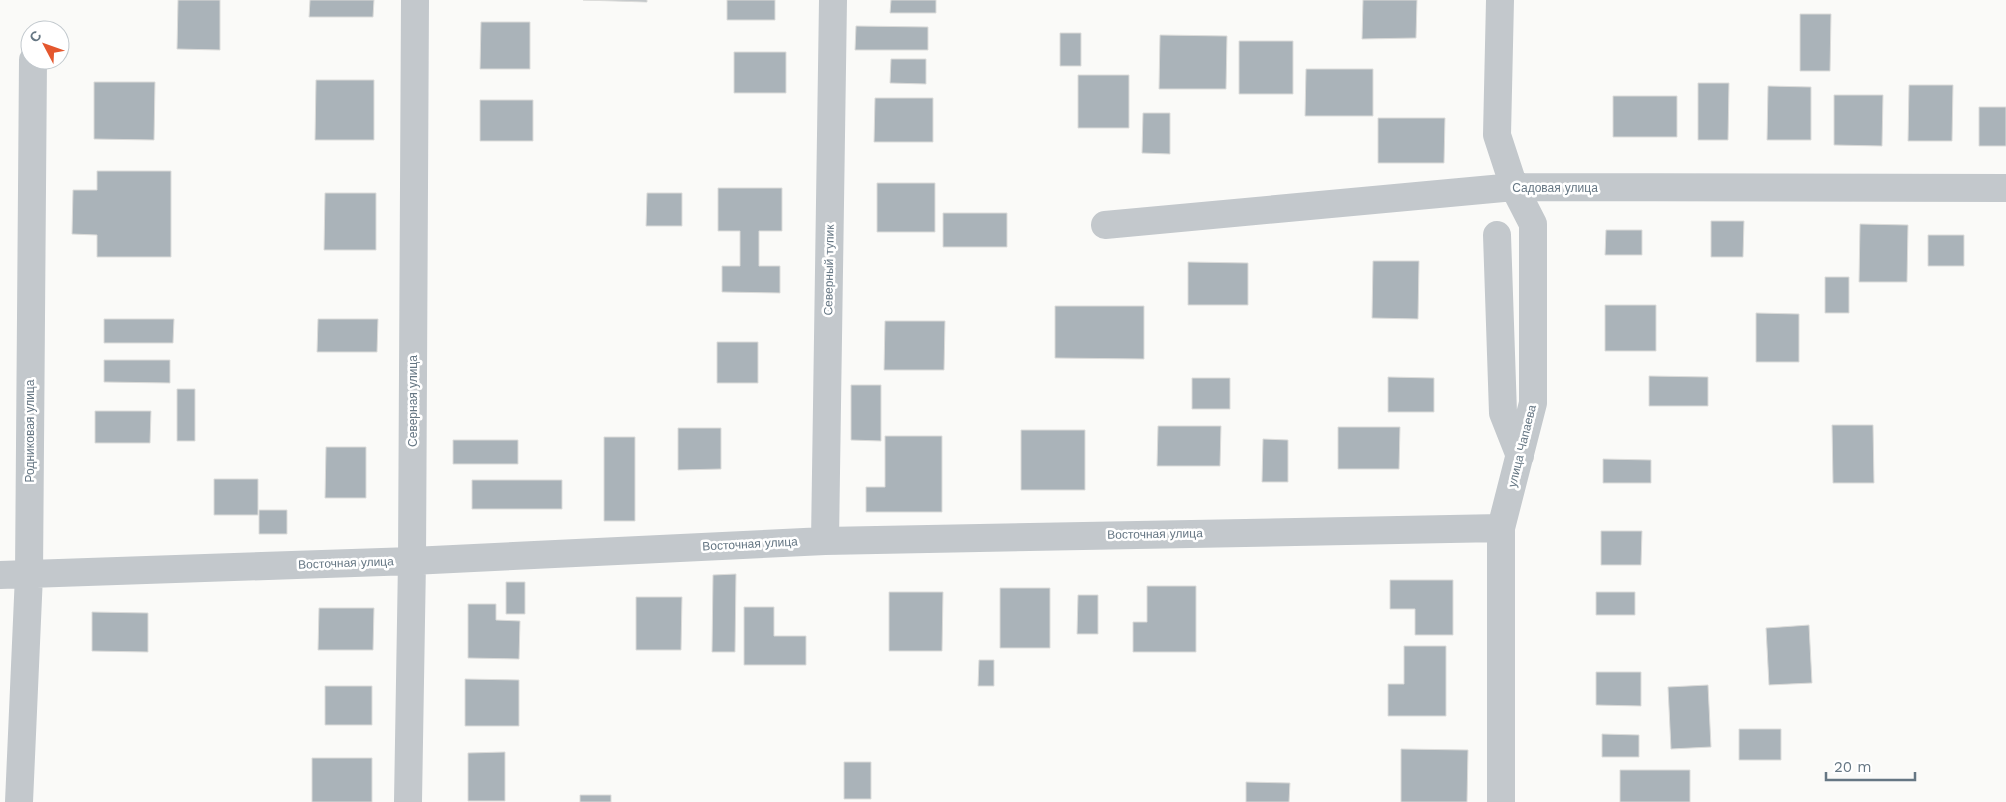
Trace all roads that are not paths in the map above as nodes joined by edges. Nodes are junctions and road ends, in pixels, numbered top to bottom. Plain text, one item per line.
1 (415, 0) edge
2 (833, 0) edge
3 (1500, 0) edge
4 (33, 70) edge
5 (1514, 188) junction
6 (2006, 188) edge
7 (1105, 225) dead end
8 (1497, 235) dead end
9 (1520, 456) junction
10 (1501, 528) junction
11 (825, 541) junction
12 (412, 560) junction
13 (0, 575) edge
14 (29, 575) junction
15 (19, 802) edge
16 (408, 802) edge
17 (1502, 802) edge

1 - 12 street, Северная улица
2 - 11 street, Северный тупик
3 - 5 street, улица Чапаева
4 - 14 street, Родниковая улица
5 - 6 street, Садовая улица
5 - 7 street, Садовая улица
5 - 9 street, улица Чапаева
8 - 9 street
9 - 10 street, улица Чапаева
10 - 11 street, Восточная улица
10 - 17 street, улица Чапаева
11 - 12 street, Восточная улица
12 - 14 street, Восточная улица
12 - 16 street, Северная улица
13 - 14 street, Восточная улица
14 - 15 street, Родниковая улица

